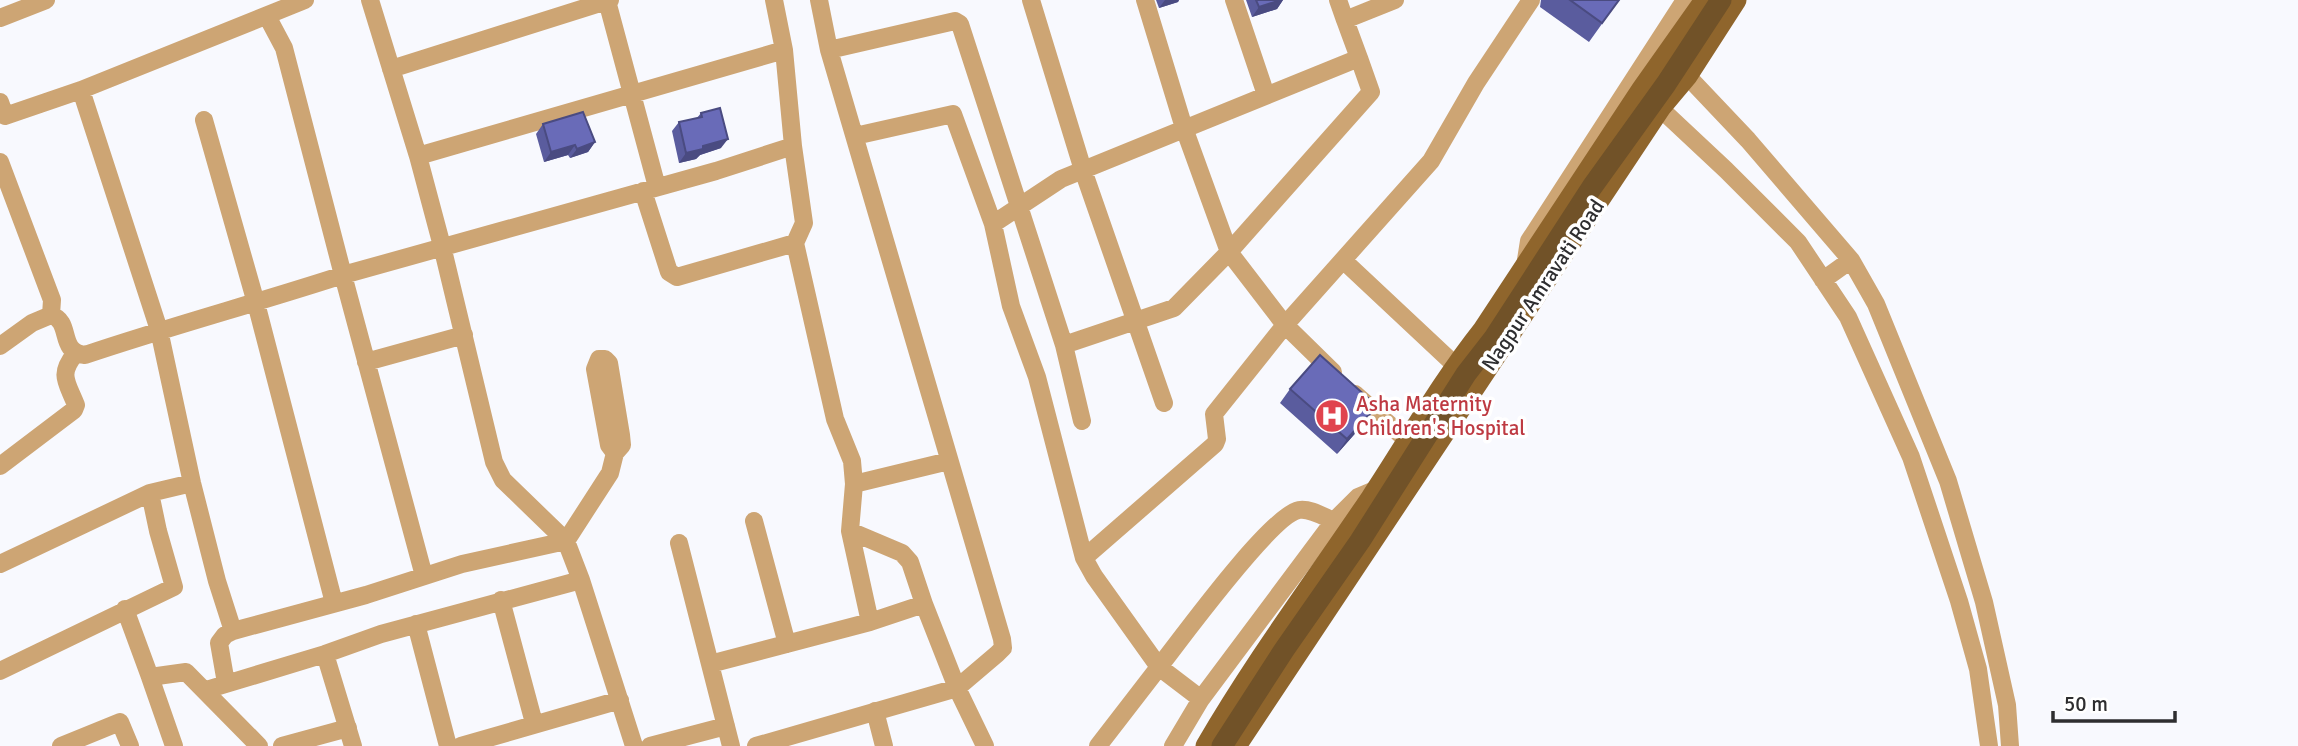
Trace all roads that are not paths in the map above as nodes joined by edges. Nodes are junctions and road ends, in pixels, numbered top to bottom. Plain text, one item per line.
1 (46, 0) edge
2 (305, 0) edge
3 (370, 0) edge
4 (608, 0) edge
5 (774, 0) edge
6 (819, 0) edge
7 (1031, 0) edge
8 (1145, 0) edge
9 (1234, 0) edge
10 (1338, 0) edge
11 (1395, 0) edge
12 (1531, 0) edge
13 (1685, 0) edge
14 (1705, 0) edge
15 (1721, 0) edge
16 (1736, 0) edge
17 (267, 16) junction
18 (0, 18) edge
19 (1345, 20) junction
20 (784, 50) junction
21 (830, 50) junction
22 (1662, 50) junction
23 (1359, 58) junction
24 (391, 69) junction
25 (1687, 75) junction
26 (1637, 86) junction
27 (81, 90) junction
28 (632, 94) junction
29 (1266, 95) junction
30 (1661, 107) junction
31 (2, 112) edge
32 (204, 120) dead end
33 (1184, 128) junction
34 (856, 136) junction
35 (793, 146) junction
36 (418, 156) junction
37 (0, 162) edge
38 (1083, 170) junction
39 (650, 189) junction
40 (1021, 207) junction
41 (993, 224) junction
42 (795, 243) junction
43 (442, 246) junction
44 (1229, 252) junction
45 (1851, 260) junction
46 (1344, 261) junction
47 (343, 275) junction
48 (1823, 280) junction
49 (256, 303) junction
50 (51, 315) junction
51 (1135, 321) junction
52 (1285, 325) junction
53 (159, 330) junction
54 (464, 335) junction
55 (1064, 345) junction
56 (0, 346) edge
57 (75, 354) junction
58 (366, 362) junction
59 (1455, 365) junction
60 (1164, 403) dead end
61 (1082, 421) dead end
62 (1409, 442) junction
63 (615, 453) dead end
64 (949, 461) junction
65 (0, 466) edge
66 (192, 483) junction
67 (854, 484) junction
68 (1377, 489) junction
69 (150, 493) junction
70 (754, 521) dead end
71 (1334, 521) junction
72 (850, 531) junction
73 (566, 541) junction
74 (679, 543) dead end
75 (1084, 558) junction
76 (0, 564) edge
77 (424, 576) junction
78 (581, 579) junction
79 (501, 600) junction
80 (334, 603) junction
81 (924, 604) junction
82 (125, 609) junction
83 (870, 622) junction
84 (416, 624) junction
85 (233, 631) junction
86 (787, 644) junction
87 (325, 654) junction
88 (710, 664) junction
89 (1159, 667) junction
90 (0, 671) edge
91 (150, 677) junction
92 (226, 683) junction
93 (957, 688) junction
94 (205, 690) junction
95 (1201, 699) junction
96 (620, 700) junction
97 (875, 711) junction
98 (534, 723) junction
99 (726, 726) junction
100 (348, 728) junction
101 (61, 746) edge
102 (130, 746) edge
103 (174, 746) edge
104 (259, 746) edge
105 (282, 746) edge
106 (353, 746) edge
107 (448, 746) edge
108 (461, 746) edge
109 (634, 746) edge
110 (650, 746) edge
111 (731, 746) edge
112 (756, 746) edge
113 (884, 746) edge
114 (985, 746) edge
115 (1098, 746) edge
116 (1173, 746) edge
117 (1206, 746) edge
118 (1222, 746) edge
119 (1236, 746) edge
120 (1989, 746) edge
121 (2010, 746) edge

1 - 18 street
2 - 17 street
3 - 24 street
4 - 24 street
4 - 28 street
5 - 20 street
6 - 21 street
7 - 38 street
8 - 33 street
9 - 29 street
10 - 19 street
11 - 19 street
12 - 46 street
13 - 22 street
14 - 22 main road, Nagpur Amravati Road
15 - 118 highway
16 - 25 main road, Nagpur Amravati Road
17 - 27 street
17 - 47 street
19 - 23 street
20 - 28 street
20 - 35 street
21 - 34 street
21 - 40 street
22 - 25 street
22 - 26 main road, Nagpur Amravati Road
23 - 29 street
23 - 44 street
24 - 36 street
25 - 30 main road, Nagpur Amravati Road
25 - 45 street
26 - 30 street
26 - 59 main road, Nagpur Amravati Road
27 - 31 street
27 - 53 street
28 - 36 street
28 - 39 street
29 - 33 street
30 - 48 street
30 - 119 main road, Nagpur Amravati Road
32 - 49 street
33 - 38 street
33 - 44 street
34 - 41 street
34 - 64 street
35 - 39 street
35 - 42 street
36 - 43 street
37 - 50 street
38 - 40 street
38 - 51 street
39 - 42 street
39 - 43 street
40 - 41 street
40 - 55 street
41 - 75 street
42 - 67 street
43 - 47 street
43 - 54 street
44 - 51 street
44 - 52 street
45 - 48 street
45 - 121 street
46 - 52 street
46 - 59 street
47 - 49 street
47 - 58 street
48 - 120 street
49 - 53 street
49 - 80 street
50 - 56 street
50 - 57 street
51 - 55 street
51 - 60 street
52 - 62 street
52 - 75 street
53 - 57 street
53 - 66 street
54 - 58 street
54 - 73 street
55 - 61 street
57 - 65 street
58 - 77 street
59 - 62 main road, Nagpur Amravati Road
62 - 68 main road, Nagpur Amravati Road
63 - 73 street
64 - 67 street
64 - 93 street
66 - 69 street
66 - 85 street
67 - 72 street
68 - 71 street
68 - 117 main road, Nagpur Amravati Road
69 - 76 street
69 - 82 street
70 - 86 street
71 - 89 street
71 - 95 street
72 - 81 street
72 - 83 street
73 - 77 street
73 - 78 street
74 - 88 street
75 - 89 street
77 - 80 street
78 - 79 street
78 - 96 street
79 - 84 street
79 - 98 street
80 - 85 street
81 - 83 street
81 - 93 street
82 - 90 street
82 - 91 street
83 - 86 street
84 - 87 street
84 - 107 street
85 - 92 street
86 - 88 street
87 - 92 street
87 - 100 street
88 - 99 street
89 - 95 street
89 - 115 street
91 - 94 street
91 - 103 street
92 - 94 street
93 - 97 street
93 - 114 street
94 - 104 street
95 - 116 street
96 - 98 street
96 - 109 street
97 - 112 street
97 - 113 street
98 - 108 street
99 - 110 street
99 - 111 street
100 - 105 street
100 - 106 street
101 - 102 street

